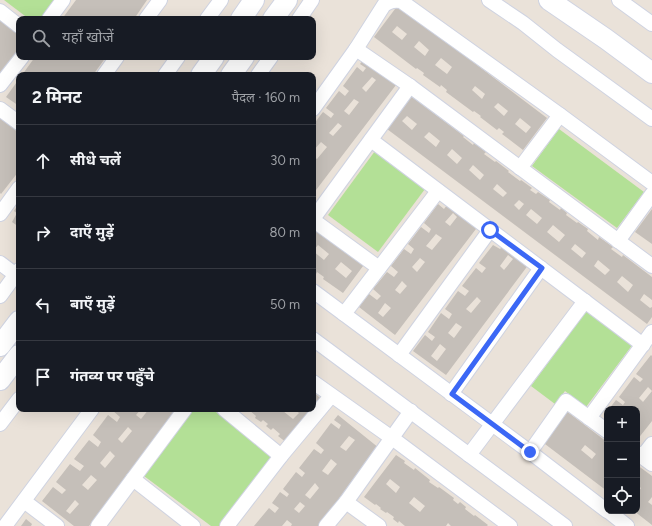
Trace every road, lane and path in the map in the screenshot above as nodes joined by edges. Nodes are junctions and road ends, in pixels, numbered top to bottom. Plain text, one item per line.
1 (63, 0) edge
2 (160, 0) edge
3 (221, 0) edge
4 (254, 0) edge
5 (287, 0) edge
6 (312, 0) edge
7 (489, 0) edge
8 (549, 0) edge
9 (572, 0) edge
10 (619, 0) edge
11 (0, 11) edge
12 (52, 16) edge
13 (148, 16) edge
14 (209, 16) edge
15 (243, 16) edge
16 (275, 16) edge
17 (300, 16) edge
18 (16, 24) edge
19 (652, 24) edge
20 (356, 49) junction
21 (652, 56) edge
22 (20, 60) edge
23 (115, 60) edge
24 (176, 60) edge
25 (212, 60) edge
26 (242, 60) edge
27 (269, 60) edge
28 (106, 72) edge
29 (167, 72) edge
30 (203, 72) edge
31 (233, 72) edge
32 (260, 72) edge
33 (652, 73) edge
34 (0, 85) edge
35 (410, 86) junction
36 (316, 105) edge
37 (0, 108) edge
38 (560, 115) junction
39 (652, 119) edge
40 (16, 121) edge
41 (371, 140) junction
42 (520, 168) junction
43 (652, 183) edge
44 (438, 191) junction
45 (16, 192) edge
46 (652, 194) edge
47 (1, 210) edge
48 (316, 215) edge
49 (316, 221) edge
50 (490, 230) junction
51 (618, 241) junction
52 (0, 263) edge
53 (652, 266) edge
54 (379, 268) junction
55 (542, 268) junction
56 (16, 272) edge
57 (16, 274) edge
58 (316, 293) edge
59 (0, 296) edge
60 (585, 301) junction
61 (344, 314) junction
62 (16, 325) edge
63 (652, 332) edge
64 (316, 341) edge
65 (642, 345) junction
66 (0, 346) edge
67 (398, 355) junction
68 (16, 359) edge
69 (0, 380) edge
70 (316, 384) edge
71 (452, 394) junction
72 (331, 396) junction
73 (16, 403) edge
74 (411, 411) junction
75 (90, 412) edge
76 (183, 412) edge
77 (228, 412) edge
78 (589, 418) junction
79 (0, 424) edge
80 (493, 424) junction
81 (604, 429) edge
82 (392, 438) junction
83 (652, 444) edge
84 (530, 452) junction
85 (469, 455) junction
86 (281, 456) junction
87 (644, 458) edge
88 (133, 479) junction
89 (24, 501) junction
90 (346, 502) junction
91 (604, 509) edge
92 (611, 514) edge
93 (5, 526) edge
94 (57, 526) edge
95 (98, 526) edge
96 (193, 526) edge
97 (227, 526) edge
98 (326, 526) edge
99 (380, 526) edge
100 (510, 526) edge
101 (565, 526) edge
102 (627, 526) edge

1 - 12 street
2 - 13 street
3 - 14 street
4 - 15 street
5 - 16 street
6 - 17 street
7 - 39 street
8 - 33 street
9 - 21 street
10 - 19 street
11 - 18 street
20 - 35 street
20 - 36 street
20 - 38 street
22 - 34 street
23 - 28 street
24 - 29 street
25 - 30 street
26 - 31 street
27 - 32 street
35 - 41 street
35 - 42 street
37 - 40 street
38 - 42 street
38 - 43 street
41 - 44 street
41 - 48 street
42 - 51 street
44 - 50 street
44 - 54 street
45 - 47 street
46 - 51 street
49 - 54 street
50 - 55 street
50 - 67 street
51 - 53 street
52 - 56 street
54 - 61 street
55 - 60 street
55 - 71 street
57 - 59 street
58 - 61 street
60 - 65 street
60 - 80 street
61 - 67 street
62 - 66 street
63 - 65 street
64 - 74 street
65 - 78 street
67 - 71 street
68 - 69 street
70 - 72 street
71 - 80 street
72 - 82 street
72 - 86 street
73 - 79 street
74 - 82 street
74 - 85 street
75 - 89 street
76 - 88 street
77 - 86 street
78 - 81 street
78 - 84 street
80 - 84 street
80 - 85 street
82 - 90 street
82 - 100 street
83 - 87 street
84 - 91 street
85 - 101 street
86 - 97 street
88 - 95 street
88 - 96 street
89 - 93 street
89 - 94 street
90 - 98 street
90 - 99 street
92 - 102 street

